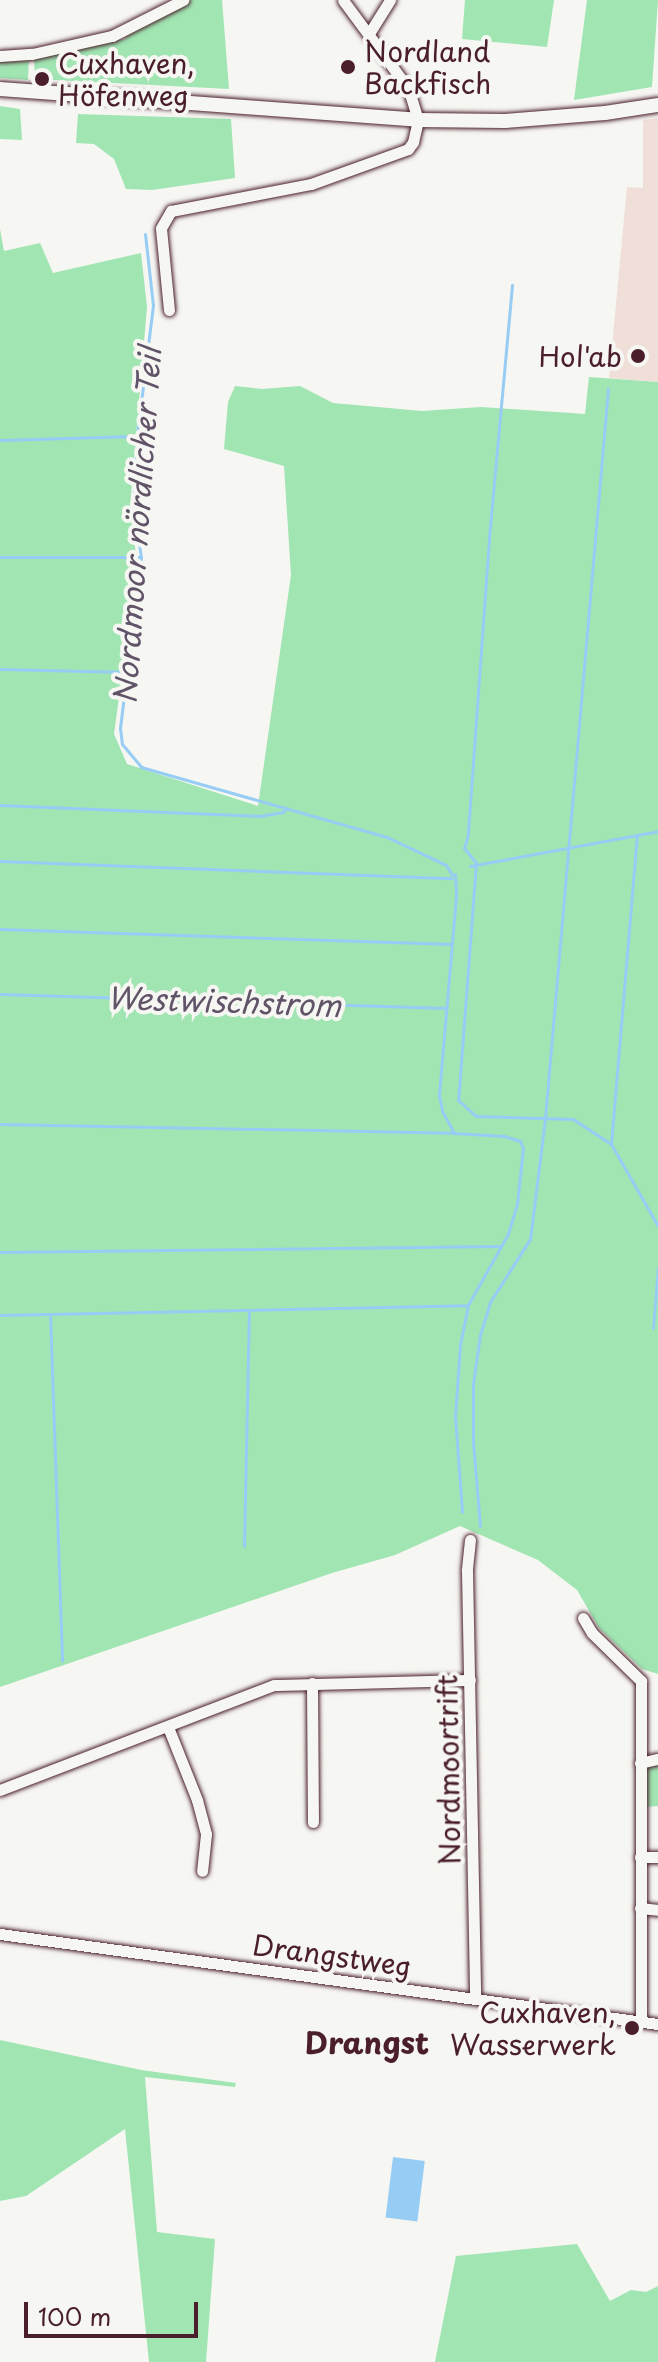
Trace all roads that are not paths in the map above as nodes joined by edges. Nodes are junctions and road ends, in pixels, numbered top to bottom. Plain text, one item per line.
1 (183, 0) edge
2 (343, 0) edge
3 (390, 0) edge
4 (370, 32) junction
5 (0, 56) edge
6 (0, 89) edge
7 (658, 105) edge
8 (418, 120) junction
9 (169, 310) dead end
10 (470, 1540) dead end
11 (583, 1618) dead end
12 (470, 1680) junction
13 (312, 1683) junction
14 (168, 1727) junction
15 (658, 1759) edge
16 (640, 1763) junction
17 (0, 1790) edge
18 (313, 1822) dead end
19 (640, 1857) junction
20 (658, 1857) edge
21 (202, 1871) dead end
22 (640, 1908) junction
23 (658, 1910) edge
24 (0, 1934) edge
25 (475, 1999) junction
26 (641, 2021) junction
27 (658, 2024) edge

1 - 5 street
2 - 4 street
3 - 4 street
4 - 8 street
6 - 8 street
7 - 8 street
8 - 9 street
10 - 12 street, Nordmoortrift
11 - 16 street
12 - 13 street
12 - 25 street, Nordmoortrift
13 - 14 street
13 - 18 street
14 - 17 street
14 - 21 street
15 - 16 street
16 - 19 street
19 - 20 street
19 - 22 street
22 - 23 street
22 - 26 street
24 - 25 street, Drangstweg
25 - 26 street, Drangstweg
26 - 27 street, Drangstweg

